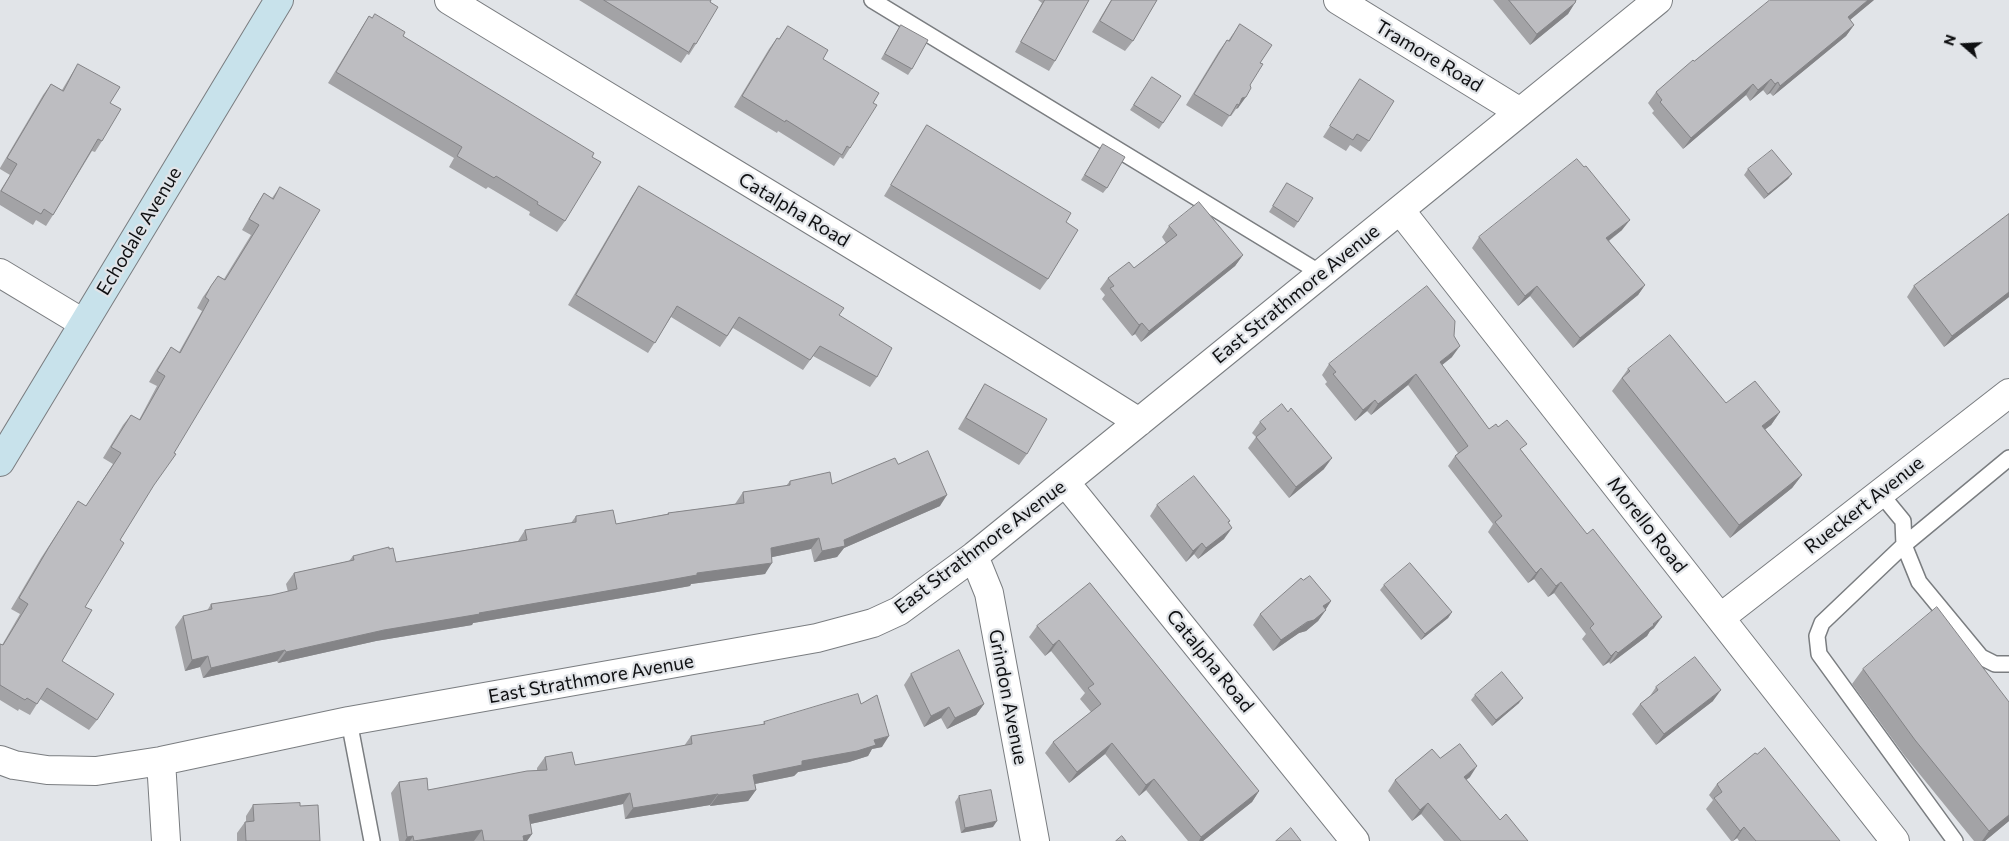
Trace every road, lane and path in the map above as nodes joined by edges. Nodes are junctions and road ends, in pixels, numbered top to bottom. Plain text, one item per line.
1 (279, 0) edge
2 (449, 0) edge
3 (872, 0) edge
4 (1338, 0) edge
5 (1658, 0) edge
6 (1520, 112) junction
7 (1400, 210) junction
8 (0, 273) edge
9 (1322, 274) junction
10 (83, 324) junction
11 (2006, 401) edge
12 (1139, 422) junction
13 (2009, 458) edge
14 (0, 462) edge
15 (1065, 482) junction
16 (1880, 493) junction
17 (1904, 545) junction
18 (974, 556) junction
19 (1720, 618) junction
20 (2009, 664) edge
21 (349, 721) junction
22 (0, 760) edge
23 (161, 761) junction
24 (166, 841) edge
25 (372, 841) edge
26 (1035, 841) edge
27 (1354, 841) edge
28 (1895, 841) edge
29 (1955, 841) edge

1 - 10 main road, Echodale Avenue
2 - 12 street, Catalpha Road
3 - 9 lane
4 - 6 street, Tramore Road
5 - 6 street, East Strathmore Avenue
6 - 7 street, East Strathmore Avenue
7 - 9 street, East Strathmore Avenue
7 - 19 street, Morello Road
8 - 10 street
9 - 12 street, East Strathmore Avenue
10 - 14 main road, Echodale Avenue
11 - 16 street, Rueckert Avenue
12 - 15 street, East Strathmore Avenue
13 - 17 lane
15 - 18 street, East Strathmore Avenue
15 - 27 street, Catalpha Road
16 - 17 lane
16 - 19 street, Rueckert Avenue
17 - 20 lane
17 - 29 lane
18 - 21 street, East Strathmore Avenue
18 - 26 street, Grindon Avenue
19 - 28 street, Morello Road
21 - 23 street, East Strathmore Avenue
21 - 25 lane
22 - 23 street, East Strathmore Avenue
23 - 24 street

